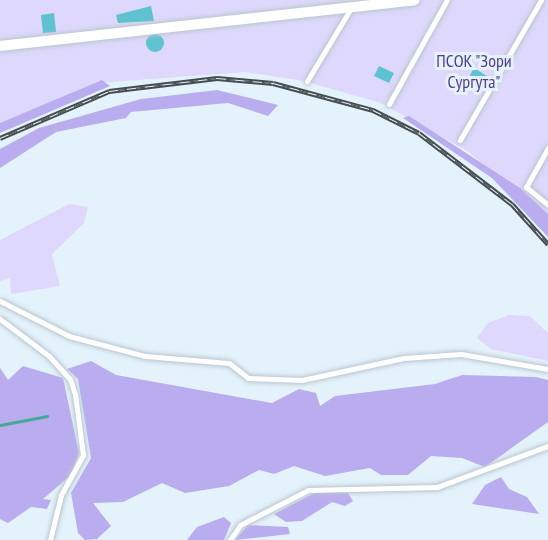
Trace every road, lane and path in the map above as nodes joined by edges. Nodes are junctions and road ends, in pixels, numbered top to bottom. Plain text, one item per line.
1 (414, 0) edge
2 (447, 0) edge
3 (542, 0) edge
4 (352, 7) junction
5 (0, 46) edge
6 (307, 81) dead end
7 (389, 104) dead end
8 (460, 140) dead end
9 (548, 148) edge
10 (548, 205) edge
11 (0, 301) edge
12 (0, 319) edge
13 (548, 369) edge
14 (548, 446) edge
15 (50, 540) edge
16 (230, 540) edge

1 - 4 street
2 - 7 lane
3 - 8 lane
4 - 5 street
4 - 6 lane
9 - 10 lane
11 - 13 lane
12 - 15 lane
14 - 16 lane

